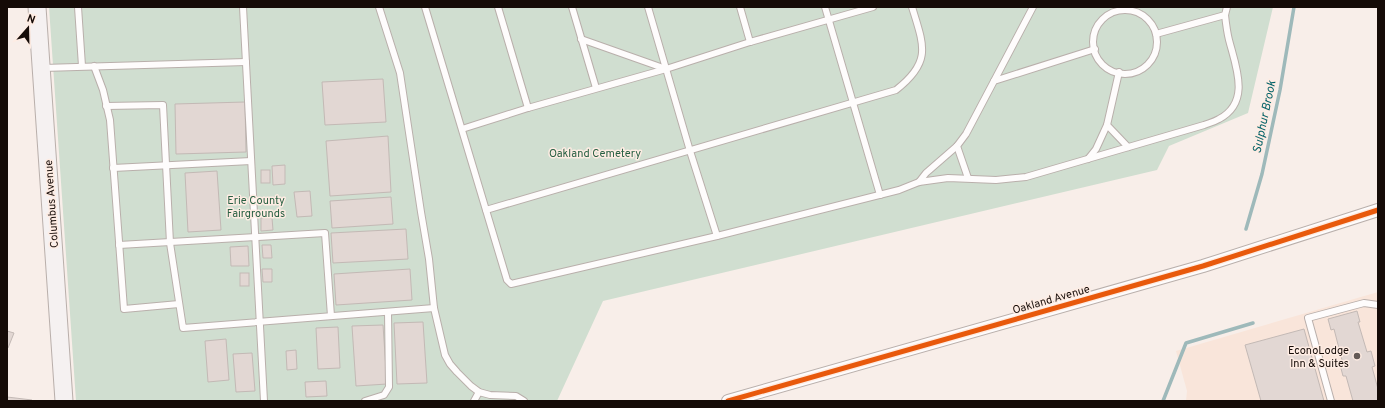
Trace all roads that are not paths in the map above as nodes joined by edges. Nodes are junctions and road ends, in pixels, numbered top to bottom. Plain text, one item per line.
1 (37, 7) edge
2 (78, 7) edge
3 (243, 7) edge
4 (380, 7) edge
5 (425, 7) edge
6 (498, 7) edge
7 (572, 7) edge
8 (648, 7) edge
9 (740, 7) edge
10 (825, 7) edge
11 (873, 7) edge
12 (912, 7) edge
13 (1033, 7) edge
14 (1227, 7) edge
15 (1133, 9) edge
16 (1225, 15) junction
17 (829, 20) junction
18 (1156, 34) junction
19 (582, 39) junction
20 (750, 42) junction
21 (1095, 50) junction
22 (246, 62) junction
23 (82, 66) junction
24 (94, 66) junction
25 (42, 68) junction
26 (666, 69) junction
27 (1119, 72) junction
28 (994, 81) junction
29 (596, 88) junction
30 (854, 104) junction
31 (106, 106) junction
32 (528, 108) junction
33 (1107, 125) junction
34 (462, 129) junction
35 (957, 146) junction
36 (1128, 147) junction
37 (690, 151) junction
38 (1088, 159) junction
39 (251, 161) junction
40 (167, 165) junction
41 (113, 168) junction
42 (968, 178) junction
43 (919, 182) junction
44 (880, 194) junction
45 (486, 210) junction
46 (1378, 210) edge
47 (716, 236) junction
48 (255, 237) junction
49 (170, 243) junction
50 (119, 245) junction
51 (179, 304) junction
52 (1378, 306) edge
53 (434, 308) junction
54 (388, 312) junction
55 (331, 316) junction
56 (260, 322) junction
57 (479, 392) junction
58 (491, 398) edge
59 (64, 401) edge
60 (264, 401) edge
61 (364, 401) edge
62 (474, 401) edge
63 (524, 401) edge
64 (728, 401) edge
65 (1331, 401) edge

1 - 25 main road, Columbus Avenue
2 - 23 lane
3 - 22 lane
4 - 53 lane
5 - 34 lane
6 - 32 lane
7 - 19 lane
8 - 26 lane
9 - 20 lane
10 - 17 lane
11 - 17 lane
12 - 30 lane
13 - 28 lane
14 - 16 lane
15 - 18 lane
15 - 21 lane
16 - 18 lane
16 - 36 lane
17 - 20 lane
17 - 30 lane
18 - 27 lane
19 - 26 lane
19 - 29 lane
20 - 26 lane
21 - 27 lane
21 - 28 lane
22 - 24 lane
22 - 39 lane
23 - 24 lane
23 - 25 lane
24 - 31 lane
25 - 59 main road, Columbus Avenue
26 - 29 lane
26 - 37 lane
27 - 33 lane
28 - 35 lane
29 - 32 lane
30 - 37 lane
30 - 44 lane
31 - 40 lane
31 - 41 lane
32 - 34 lane
33 - 36 lane
33 - 38 lane
34 - 45 lane
35 - 42 lane
35 - 43 lane
36 - 38 lane
37 - 45 lane
37 - 47 lane
38 - 42 lane
39 - 40 lane
39 - 48 lane
40 - 41 lane
40 - 49 lane
41 - 50 lane
42 - 43 lane
43 - 44 lane
44 - 47 lane
45 - 47 lane
46 - 64 street, Oakland Avenue
48 - 49 lane
48 - 55 lane
48 - 56 lane
49 - 50 lane
49 - 51 lane
50 - 51 lane
51 - 56 lane
52 - 65 lane
53 - 54 lane
53 - 57 lane
54 - 55 lane
54 - 61 lane
55 - 56 lane
56 - 60 lane
57 - 58 lane
57 - 62 lane
58 - 63 lane

